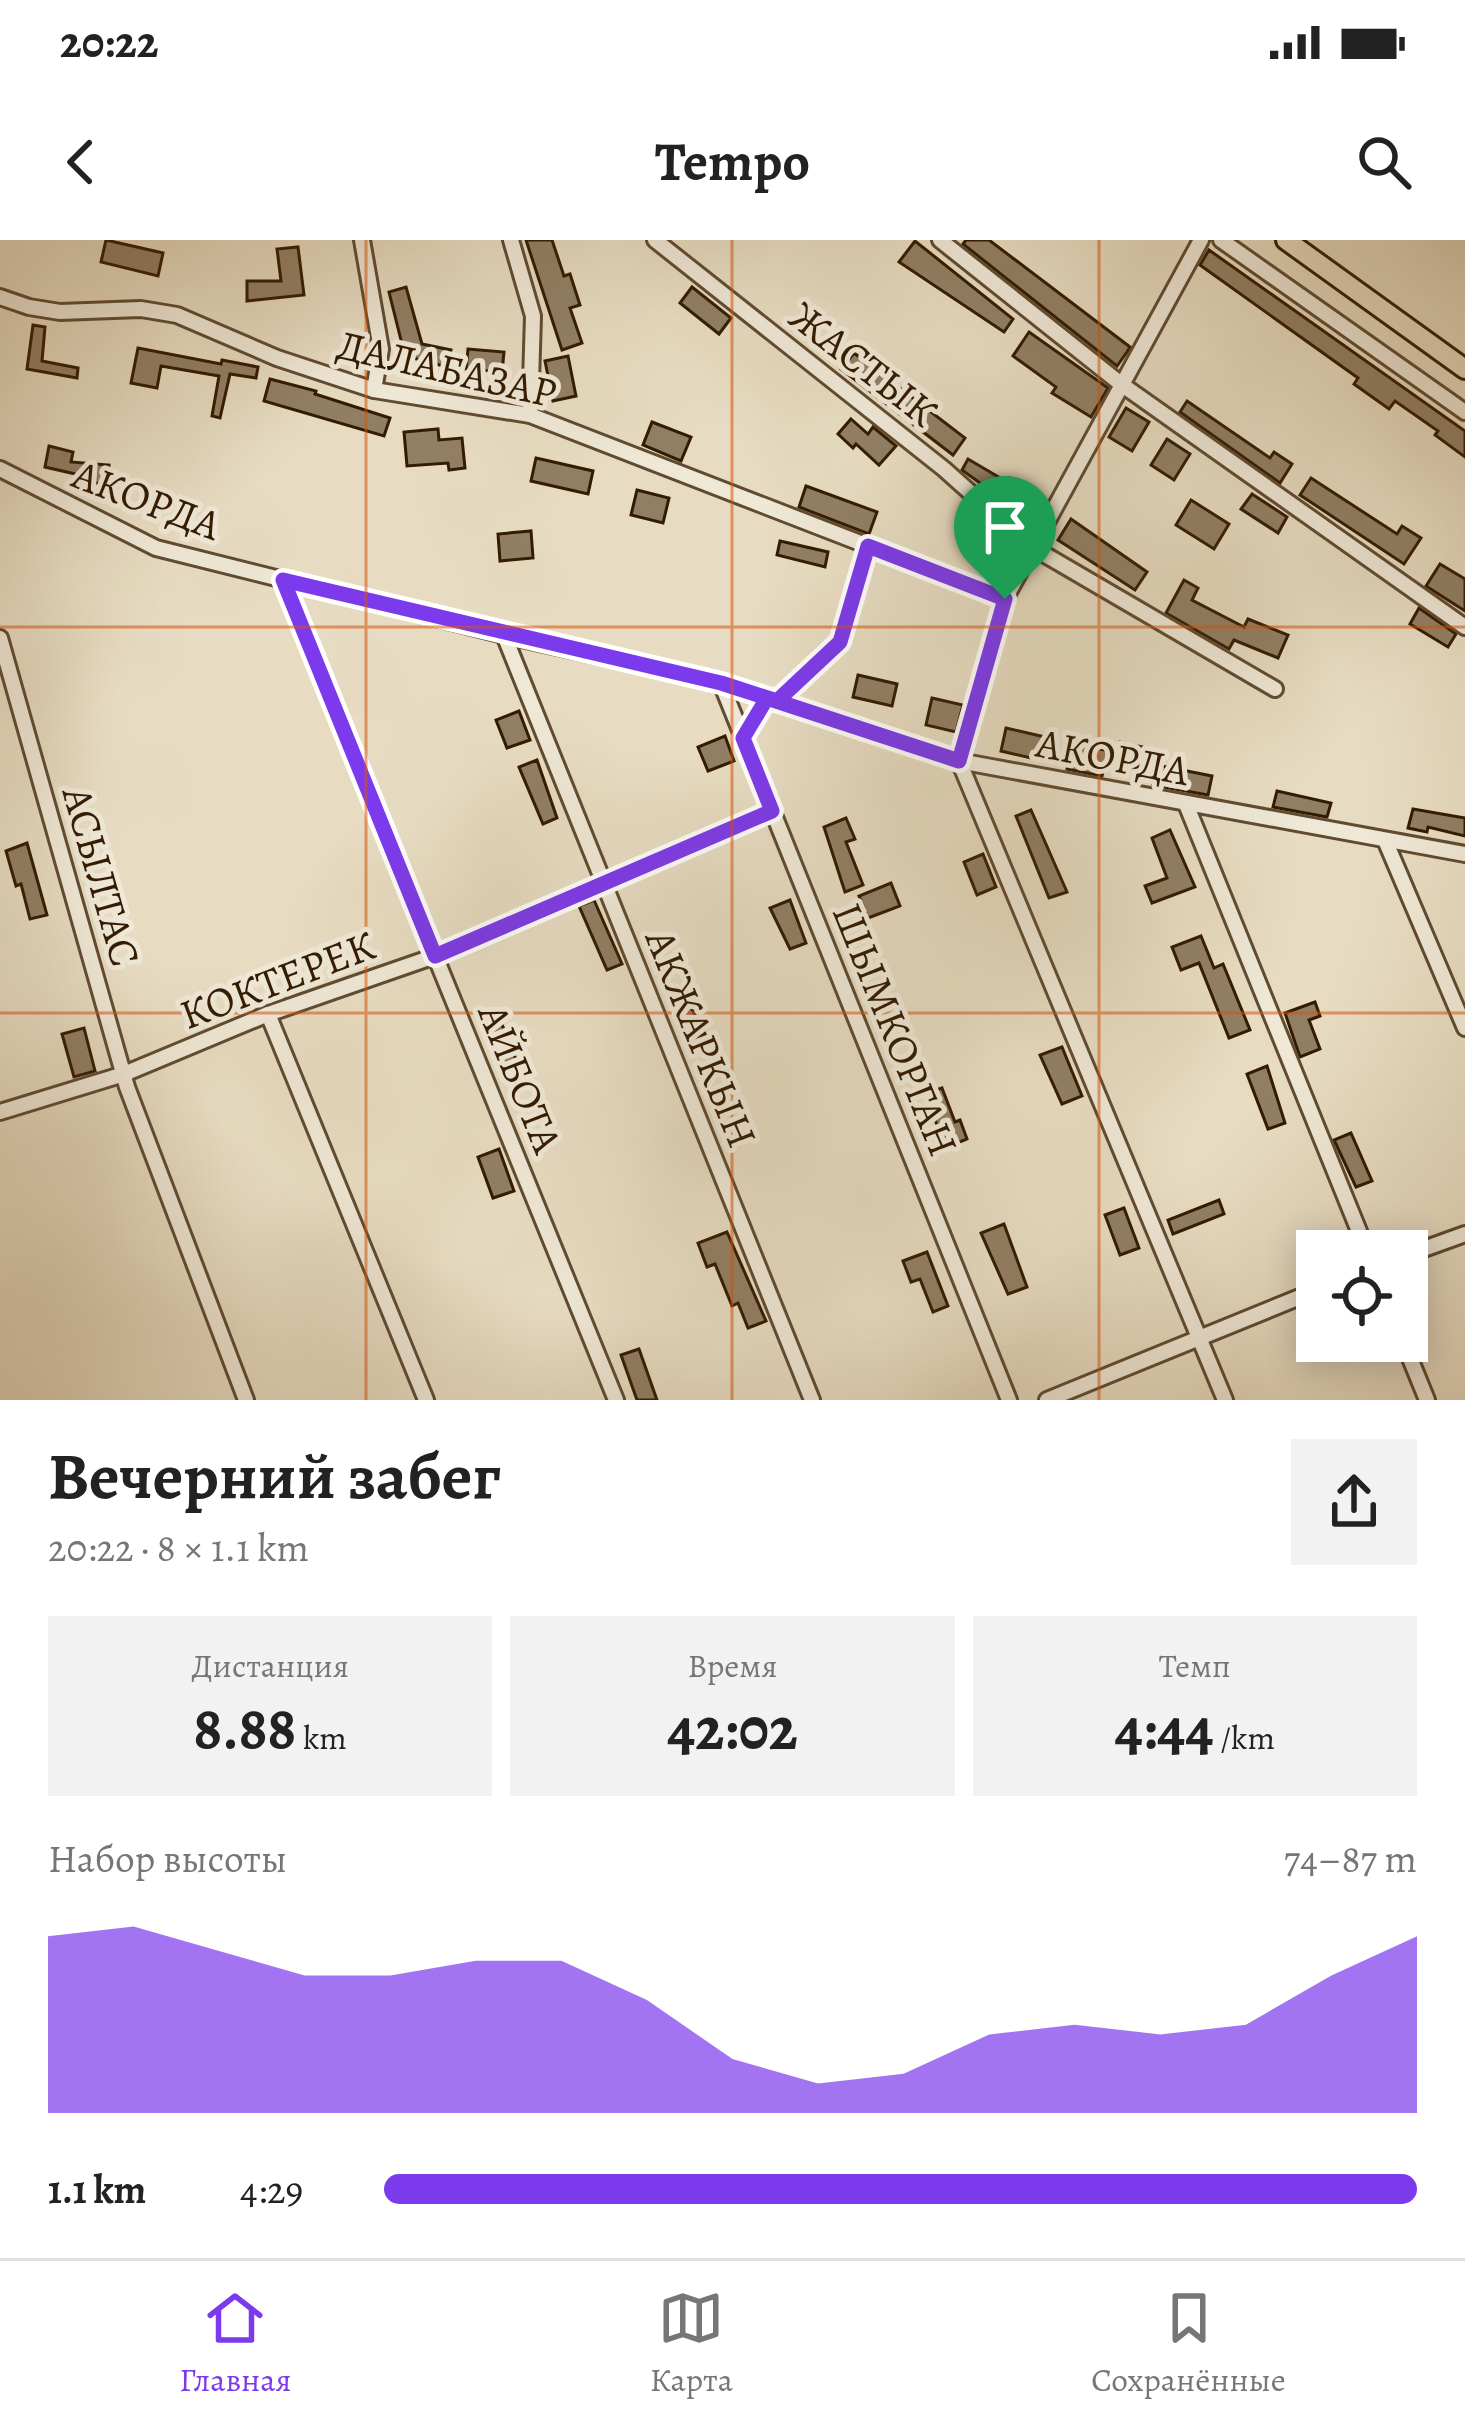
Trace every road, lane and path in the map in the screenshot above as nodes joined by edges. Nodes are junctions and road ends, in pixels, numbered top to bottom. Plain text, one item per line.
1 (362, 240) edge
2 (511, 240) edge
3 (655, 240) edge
4 (940, 240) edge
5 (1201, 240) edge
6 (1220, 240) edge
7 (1286, 240) edge
8 (0, 297) edge
9 (1465, 369) edge
10 (1121, 384) junction
11 (374, 390) junction
12 (1465, 412) edge
13 (530, 415) junction
14 (0, 470) edge
15 (868, 546) junction
16 (1030, 547) junction
17 (283, 580) junction
18 (1005, 599) junction
19 (1465, 627) edge
20 (504, 635) junction
21 (0, 638) edge
22 (721, 683) junction
23 (1275, 689) dead end
24 (772, 700) junction
25 (743, 738) junction
26 (959, 761) junction
27 (1186, 804) junction
28 (772, 811) junction
29 (1385, 839) junction
30 (1465, 854) edge
31 (604, 883) junction
32 (435, 956) junction
33 (268, 1014) junction
34 (1465, 1028) edge
35 (124, 1074) junction
36 (0, 1112) edge
37 (1358, 1230) edge
38 (1465, 1234) edge
39 (1428, 1247) edge
40 (1296, 1300) edge
41 (1201, 1338) junction
42 (1412, 1362) edge
43 (246, 1400) edge
44 (426, 1400) edge
45 (616, 1400) edge
46 (812, 1400) edge
47 (1009, 1400) edge
48 (1047, 1400) edge
49 (1226, 1400) edge
50 (1427, 1400) edge

1 - 11 street
2 - 13 street
3 - 16 street, ЖАСТЫК
4 - 10 street
5 - 10 street
6 - 12 street
7 - 9 main road
8 - 11 street, ДАЛАБАЗАР
10 - 16 street
10 - 19 street
11 - 13 street, ДАЛАБАЗАР
13 - 15 street, ДАЛАБАЗАР
14 - 17 street, АКОРДА
15 - 18 street, ДАЛАБАЗАР
15 - 24 street
16 - 18 street
16 - 23 street, ЖАСТЫК
17 - 20 street, АКОРДА
17 - 32 street, АЙБОТА
18 - 26 street
20 - 22 street, АКОРДА
20 - 31 street, АКЖАРКЫН
21 - 35 street, АСЫЛТАС
22 - 24 street, АКОРДА
22 - 25 street, ШЫМКОРГАН
24 - 25 street
24 - 26 street, АКОРДА
25 - 28 street, ШЫМКОРГАН
26 - 27 street, АКОРДА
26 - 41 street
27 - 29 street, АКОРДА
27 - 37 street
28 - 31 street, КОКТЕРЕК
28 - 47 street, ШЫМКОРГАН
29 - 30 street, АКОРДА
29 - 34 street
31 - 32 street, КОКТЕРЕК
31 - 46 street, АКЖАРКЫН
32 - 33 street, КОКТЕРЕК
32 - 45 street, АЙБОТА
33 - 35 street, КОКТЕРЕК
33 - 44 street
35 - 36 street, КОКТЕРЕК
35 - 43 street, АСЫЛТАС
38 - 39 street
40 - 41 street
41 - 48 street
41 - 49 street
42 - 50 street

